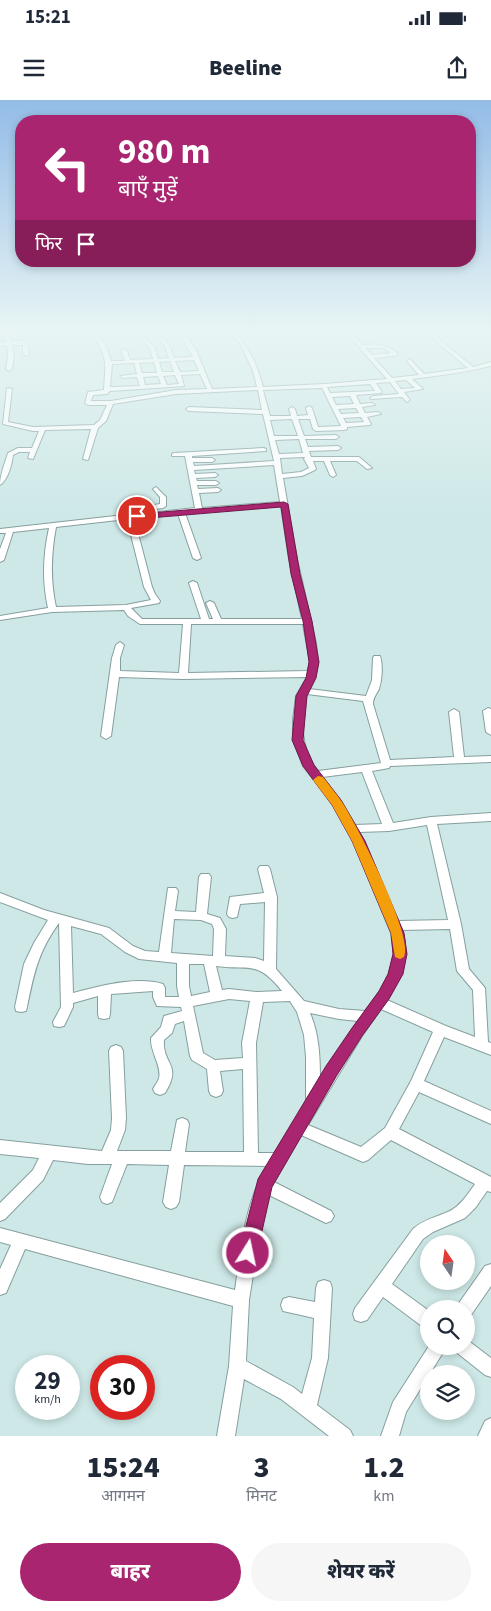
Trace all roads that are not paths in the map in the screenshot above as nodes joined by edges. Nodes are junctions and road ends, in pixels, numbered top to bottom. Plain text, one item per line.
1 (8, 393) edge
2 (90, 393) edge
3 (161, 393) edge
4 (262, 393) edge
5 (408, 393) edge
6 (328, 395) joint
7 (381, 395) junction
8 (403, 395) joint
9 (353, 397) junction
10 (111, 403) junction
11 (372, 405) dead end
12 (358, 406) junction
13 (388, 406) dead end
14 (335, 407) junction
15 (309, 408) dead end
16 (189, 409) dead end
17 (292, 409) dead end
18 (378, 414) dead end
19 (266, 415) junction
20 (363, 415) junction
21 (340, 416) junction
22 (312, 417) junction
23 (294, 418) junction
24 (3, 424) edge
25 (344, 425) junction
26 (95, 427) junction
27 (42, 431) dead end
28 (302, 437) junction
29 (336, 437) dead end
30 (272, 438) junction
31 (338, 448) dead end
32 (35, 450) junction
33 (264, 450) dead end
34 (307, 454) junction
35 (174, 455) dead end
36 (31, 458) dead end
37 (86, 459) dead end
38 (277, 459) junction
39 (212, 460) dead end
40 (327, 460) junction
41 (189, 461) junction
42 (369, 468) dead end
43 (215, 475) dead end
44 (333, 475) dead end
45 (280, 476) junction
46 (193, 479) junction
47 (0, 483) edge
48 (216, 483) dead end
49 (156, 489) dead end
50 (218, 490) dead end
51 (195, 491) junction
52 (284, 504) junction
53 (199, 510) junction
54 (181, 512) junction
55 (133, 517) junction
56 (53, 526) junction
57 (10, 530) junction
58 (0, 532) edge
59 (196, 558) dead end
60 (0, 560) edge
61 (193, 583) dead end
62 (210, 602) dead end
63 (126, 606) junction
64 (52, 610) junction
65 (0, 618) edge
66 (308, 621) junction
67 (206, 622) junction
68 (218, 622) junction
69 (187, 625) dead end
70 (120, 645) dead end
71 (377, 658) dead end
72 (115, 674) junction
73 (311, 674) junction
74 (183, 676) junction
75 (304, 691) junction
76 (368, 699) junction
77 (488, 711) dead end
78 (454, 712) dead end
79 (491, 732) edge
80 (106, 736) dead end
81 (459, 760) junction
82 (491, 760) edge
83 (386, 763) junction
84 (366, 769) junction
85 (315, 775) junction
86 (491, 818) edge
87 (432, 821) junction
88 (389, 827) junction
89 (351, 829) junction
90 (264, 869) dead end
91 (205, 877) dead end
92 (172, 892) dead end
93 (271, 896) junction
94 (0, 897) edge
95 (234, 914) dead end
96 (169, 915) junction
97 (201, 916) junction
98 (60, 919) junction
99 (455, 924) junction
100 (395, 926) junction
101 (164, 958) junction
102 (183, 960) junction
103 (214, 962) junction
104 (270, 970) junction
105 (105, 989) junction
106 (217, 995) junction
107 (257, 997) junction
108 (67, 1000) junction
109 (296, 1000) junction
110 (379, 1002) junction
111 (22, 1007) dead end
112 (187, 1008) junction
113 (104, 1014) dead end
114 (368, 1016) junction
115 (59, 1022) dead end
116 (441, 1030) junction
117 (486, 1048) edge
118 (116, 1051) dead end
119 (249, 1063) junction
120 (212, 1066) junction
121 (416, 1084) junction
122 (160, 1089) dead end
123 (216, 1091) dead end
124 (312, 1104) junction
125 (491, 1118) edge
126 (182, 1124) dead end
127 (298, 1127) junction
128 (390, 1132) junction
129 (0, 1147) edge
130 (48, 1153) junction
131 (179, 1156) junction
132 (115, 1157) junction
133 (251, 1159) junction
134 (278, 1160) junction
135 (488, 1183) edge
136 (264, 1185) junction
137 (108, 1197) dead end
138 (171, 1202) dead end
139 (0, 1214) edge
140 (326, 1216) dead end
141 (0, 1235) edge
142 (21, 1241) junction
143 (491, 1272) edge
144 (382, 1286) junction
145 (0, 1287) edge
146 (324, 1288) dead end
147 (241, 1300) junction
148 (471, 1300) edge
149 (289, 1305) dead end
150 (322, 1311) junction
151 (361, 1314) dead end
152 (420, 1314) edge
153 (434, 1355) edge
154 (473, 1355) edge
155 (237, 1366) junction
156 (491, 1369) edge
157 (308, 1408) junction
158 (491, 1427) edge
159 (226, 1436) edge
160 (344, 1436) edge
161 (390, 1436) edge
162 (487, 1436) edge

1 - 24 street
2 - 10 street
3 - 10 street
4 - 19 street
5 - 8 street
6 - 9 street
6 - 14 street
7 - 8 street
7 - 9 street
7 - 13 street
9 - 12 street
10 - 26 street
11 - 12 street
12 - 14 street
12 - 20 street
14 - 21 street
15 - 22 street
16 - 19 street
17 - 23 street
18 - 20 street
19 - 23 street
19 - 30 street
20 - 21 street
20 - 25 street
21 - 25 street
22 - 23 street
22 - 25 street
23 - 28 street
24 - 26 street
26 - 37 street
27 - 32 street
28 - 29 street
28 - 30 street
28 - 34 street
30 - 38 street
31 - 34 street
32 - 36 street
32 - 47 street
33 - 41 street
34 - 38 street
34 - 40 street
34 - 45 street
35 - 41 street
38 - 41 street
38 - 45 street
39 - 41 street
40 - 42 street
40 - 44 street
41 - 46 street
43 - 46 street
45 - 52 street
46 - 48 street
46 - 51 street
49 - 55 street
50 - 51 street
51 - 53 street
52 - 53 street
52 - 66 street
53 - 54 street
54 - 55 street
54 - 59 street
55 - 56 street
55 - 63 street
56 - 57 street
56 - 64 street
57 - 58 street
57 - 60 street
61 - 67 street
62 - 68 street
63 - 64 street
63 - 67 street
64 - 65 street
66 - 68 street
66 - 73 street
67 - 68 street
69 - 74 street
70 - 72 street
71 - 76 street
72 - 74 street
72 - 80 street
73 - 74 street
73 - 75 street
75 - 76 street
75 - 85 street
76 - 83 street
77 - 79 street
78 - 81 street
81 - 82 street
81 - 83 street
83 - 84 street
84 - 85 street
84 - 88 street
85 - 89 street
86 - 87 street
87 - 88 street
87 - 99 street
88 - 89 street
89 - 100 street
90 - 93 street
91 - 97 street
92 - 96 street
93 - 95 street
93 - 104 street
94 - 98 street
96 - 97 street
96 - 101 street
97 - 103 street
98 - 101 street
98 - 108 street
98 - 111 street
99 - 100 street
99 - 117 street
100 - 110 street
101 - 102 street
102 - 103 street
102 - 112 street
103 - 104 street
103 - 106 street
104 - 109 street
105 - 108 street
105 - 112 street
105 - 113 street
106 - 107 street
106 - 112 street
107 - 109 street
107 - 119 street
108 - 115 street
109 - 114 street
109 - 124 street
110 - 114 street
110 - 116 street
112 - 120 street
112 - 122 street
114 - 124 street
116 - 117 street
116 - 121 street
118 - 132 street
119 - 120 street
119 - 133 street
120 - 123 street
121 - 125 street
121 - 128 street
124 - 127 street
126 - 131 street
127 - 128 street
127 - 134 street
128 - 135 street
129 - 130 street
130 - 132 street
130 - 139 street
131 - 132 street
131 - 133 street
131 - 138 street
132 - 137 street
133 - 134 street
134 - 136 street
135 - 144 street
136 - 140 street
136 - 147 street
141 - 142 street
142 - 145 street
142 - 147 street
143 - 148 street
144 - 151 street
144 - 152 street
146 - 150 street
147 - 155 street
149 - 150 street
150 - 157 street
153 - 161 street
154 - 156 street
155 - 157 street
155 - 159 street
157 - 160 street
158 - 162 street

